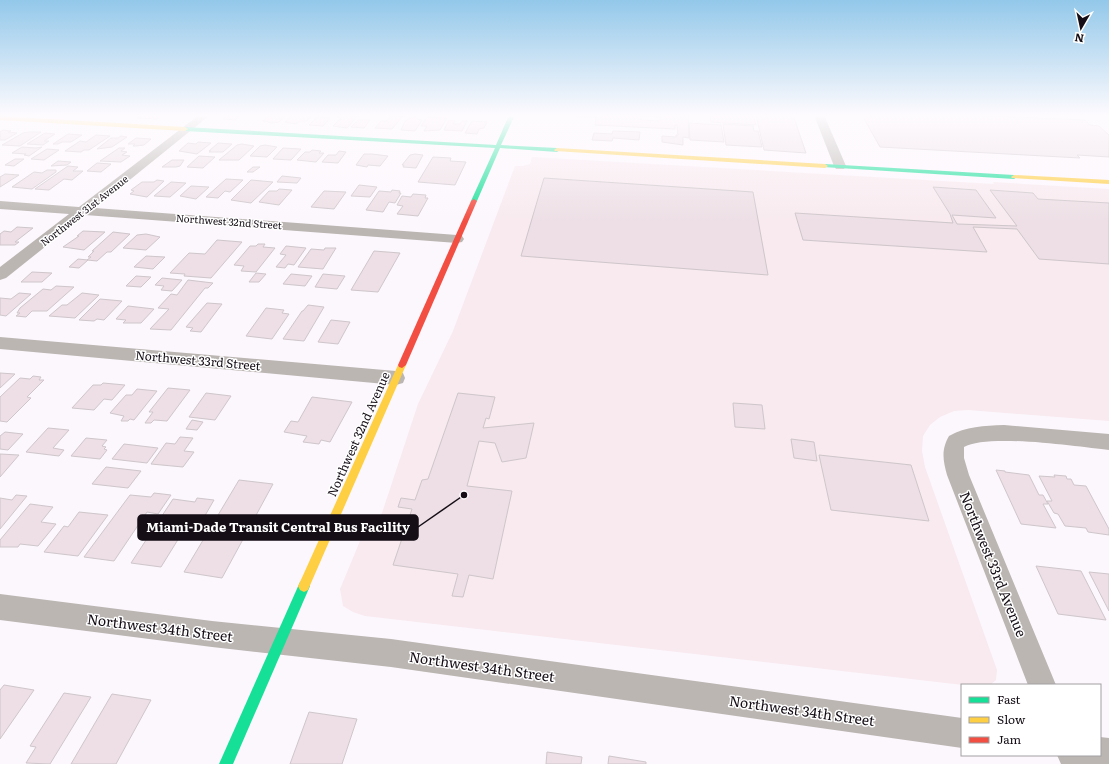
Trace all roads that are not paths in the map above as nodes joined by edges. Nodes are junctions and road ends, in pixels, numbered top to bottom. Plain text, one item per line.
1 (158, 151) edge
2 (496, 151) edge
3 (564, 151) edge
4 (834, 151) edge
5 (840, 166) junction
6 (1109, 182) edge
7 (0, 204) edge
8 (83, 210) junction
9 (457, 239) junction
10 (0, 275) edge
11 (0, 342) edge
12 (396, 378) junction
13 (1109, 442) edge
14 (0, 607) edge
15 (280, 641) junction
16 (1042, 684) edge
17 (961, 733) edge
18 (226, 764) edge

1 - 8 street, Northwest 31st Avenue
2 - 9 street, Northwest 32nd Avenue
3 - 5 street
4 - 5 street
5 - 6 street
7 - 8 street, Northwest 32nd Street
8 - 9 street, Northwest 32nd Street
8 - 10 street, Northwest 31st Avenue
9 - 12 street, Northwest 32nd Avenue
11 - 12 street, Northwest 33rd Street
12 - 15 street, Northwest 32nd Avenue
13 - 16 street, Northwest 33rd Avenue
14 - 15 street, Northwest 34th Street
15 - 17 street, Northwest 34th Street
15 - 18 street, Northwest 32nd Avenue

